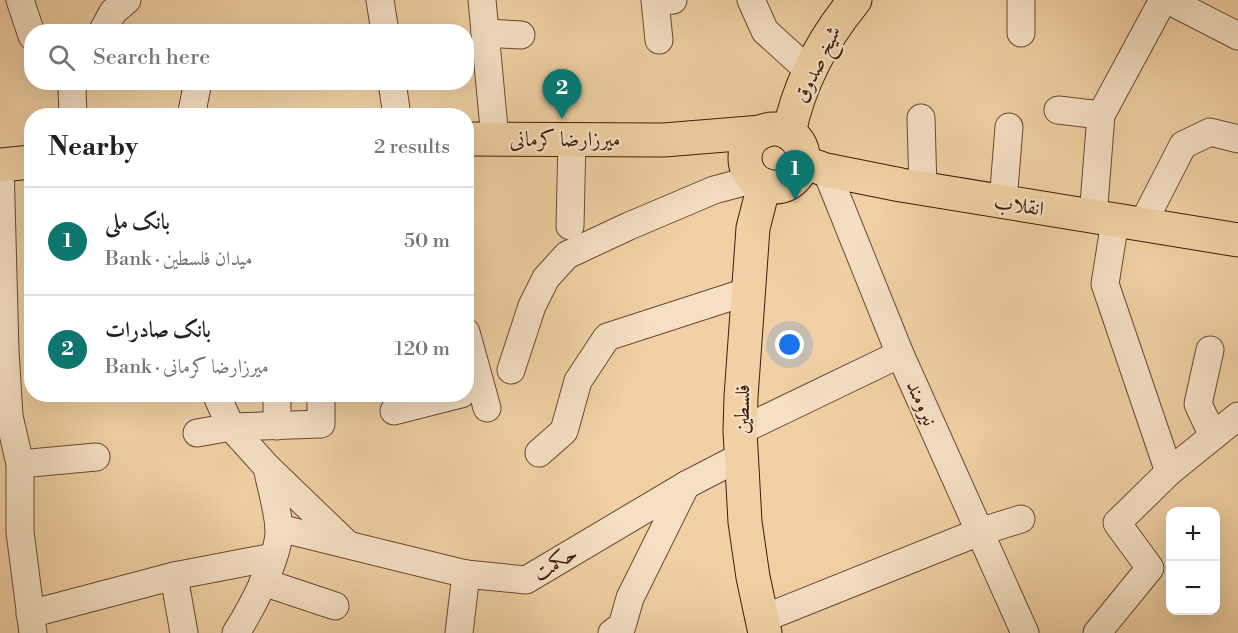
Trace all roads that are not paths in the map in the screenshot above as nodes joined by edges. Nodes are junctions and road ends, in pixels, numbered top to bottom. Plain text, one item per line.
1 (20, 0) edge
2 (127, 0) edge
3 (380, 0) edge
4 (482, 0) edge
5 (673, 0) edge
6 (751, 0) edge
7 (1021, 0) edge
8 (1163, 0) edge
9 (1168, 0) edge
10 (845, 4) edge
11 (28, 24) edge
12 (106, 24) edge
13 (384, 24) edge
14 (485, 33) junction
15 (1021, 33) dead end
16 (521, 35) dead end
17 (1238, 36) edge
18 (659, 40) dead end
19 (809, 71) junction
20 (71, 90) edge
21 (196, 90) edge
22 (393, 90) edge
23 (72, 108) edge
24 (193, 108) edge
25 (396, 108) edge
26 (1058, 110) dead end
27 (1101, 115) junction
28 (921, 118) dead end
29 (1008, 127) dead end
30 (481, 139) edge
31 (572, 139) junction
32 (1238, 139) edge
33 (664, 140) junction
34 (795, 149) junction
35 (24, 162) edge
36 (0, 164) edge
37 (755, 176) junction
38 (923, 189) junction
39 (1003, 202) junction
40 (1117, 221) junction
41 (570, 226) dead end
42 (1238, 240) edge
43 (1, 261) edge
44 (748, 291) junction
45 (1210, 350) dead end
46 (900, 354) junction
47 (511, 370) dead end
48 (4, 398) edge
49 (220, 402) edge
50 (277, 402) edge
51 (321, 402) edge
52 (442, 402) edge
53 (394, 411) dead end
54 (1238, 416) edge
55 (277, 426) junction
56 (231, 427) junction
57 (197, 433) dead end
58 (1213, 436) junction
59 (741, 443) junction
60 (538, 453) dead end
61 (96, 457) dead end
62 (20, 464) junction
63 (267, 467) junction
64 (1169, 472) junction
65 (686, 485) junction
66 (1021, 519) dead end
67 (279, 528) junction
68 (979, 532) junction
69 (10, 535) edge
70 (349, 546) junction
71 (273, 557) junction
72 (466, 574) junction
73 (174, 576) junction
74 (263, 582) junction
75 (335, 606) dead end
76 (31, 623) edge
77 (764, 626) edge
78 (184, 633) edge
79 (236, 633) edge
80 (459, 633) edge
81 (612, 633) edge
82 (1025, 633) edge
83 (1097, 633) edge

1 - 11 street
2 - 12 street
3 - 13 street
4 - 14 street
5 - 18 street
6 - 19 street
7 - 15 street
8 - 27 street
9 - 17 street
10 - 19 main road, شیخ صدوق
14 - 16 street
14 - 30 street
19 - 34 main road, شیخ صدوق
20 - 23 street
21 - 24 street
22 - 25 street
26 - 27 street
27 - 40 street
28 - 38 street
29 - 39 street
30 - 31 main road, میرزارضا کرمانی
31 - 33 main road, میرزارضا کرمانی
31 - 41 street
32 - 40 street
33 - 34 main road, انقلاب
33 - 37 main road
34 - 37 main road
34 - 37 main road, فلسطین
34 - 38 main road, انقلاب
34 - 46 street, نیرومند
35 - 36 main road
36 - 43 street
37 - 44 main road, فلسطین
37 - 47 street
38 - 39 main road, انقلاب
39 - 40 main road, انقلاب
40 - 42 main road, انقلاب
40 - 64 street
43 - 48 street
44 - 59 main road, فلسطین
44 - 60 street
45 - 58 street
46 - 59 street, حکمت
46 - 68 street, نیرومند
48 - 62 street
49 - 56 street
50 - 55 street
51 - 55 street
52 - 53 street
54 - 58 street
55 - 56 street
56 - 57 street
56 - 63 street
58 - 64 street
59 - 65 street, حکمت
59 - 77 main road, فلسطین
61 - 62 street
62 - 69 street
63 - 67 street
63 - 70 street
64 - 83 street
65 - 72 street, حکمت
65 - 81 street
66 - 68 street
67 - 70 street, حکمت
67 - 71 street
68 - 77 street
68 - 82 street, نیرومند
69 - 76 street
70 - 72 street, حکمت
71 - 73 street
71 - 74 street
72 - 80 street
73 - 76 street
73 - 78 street
74 - 75 street
74 - 79 street

